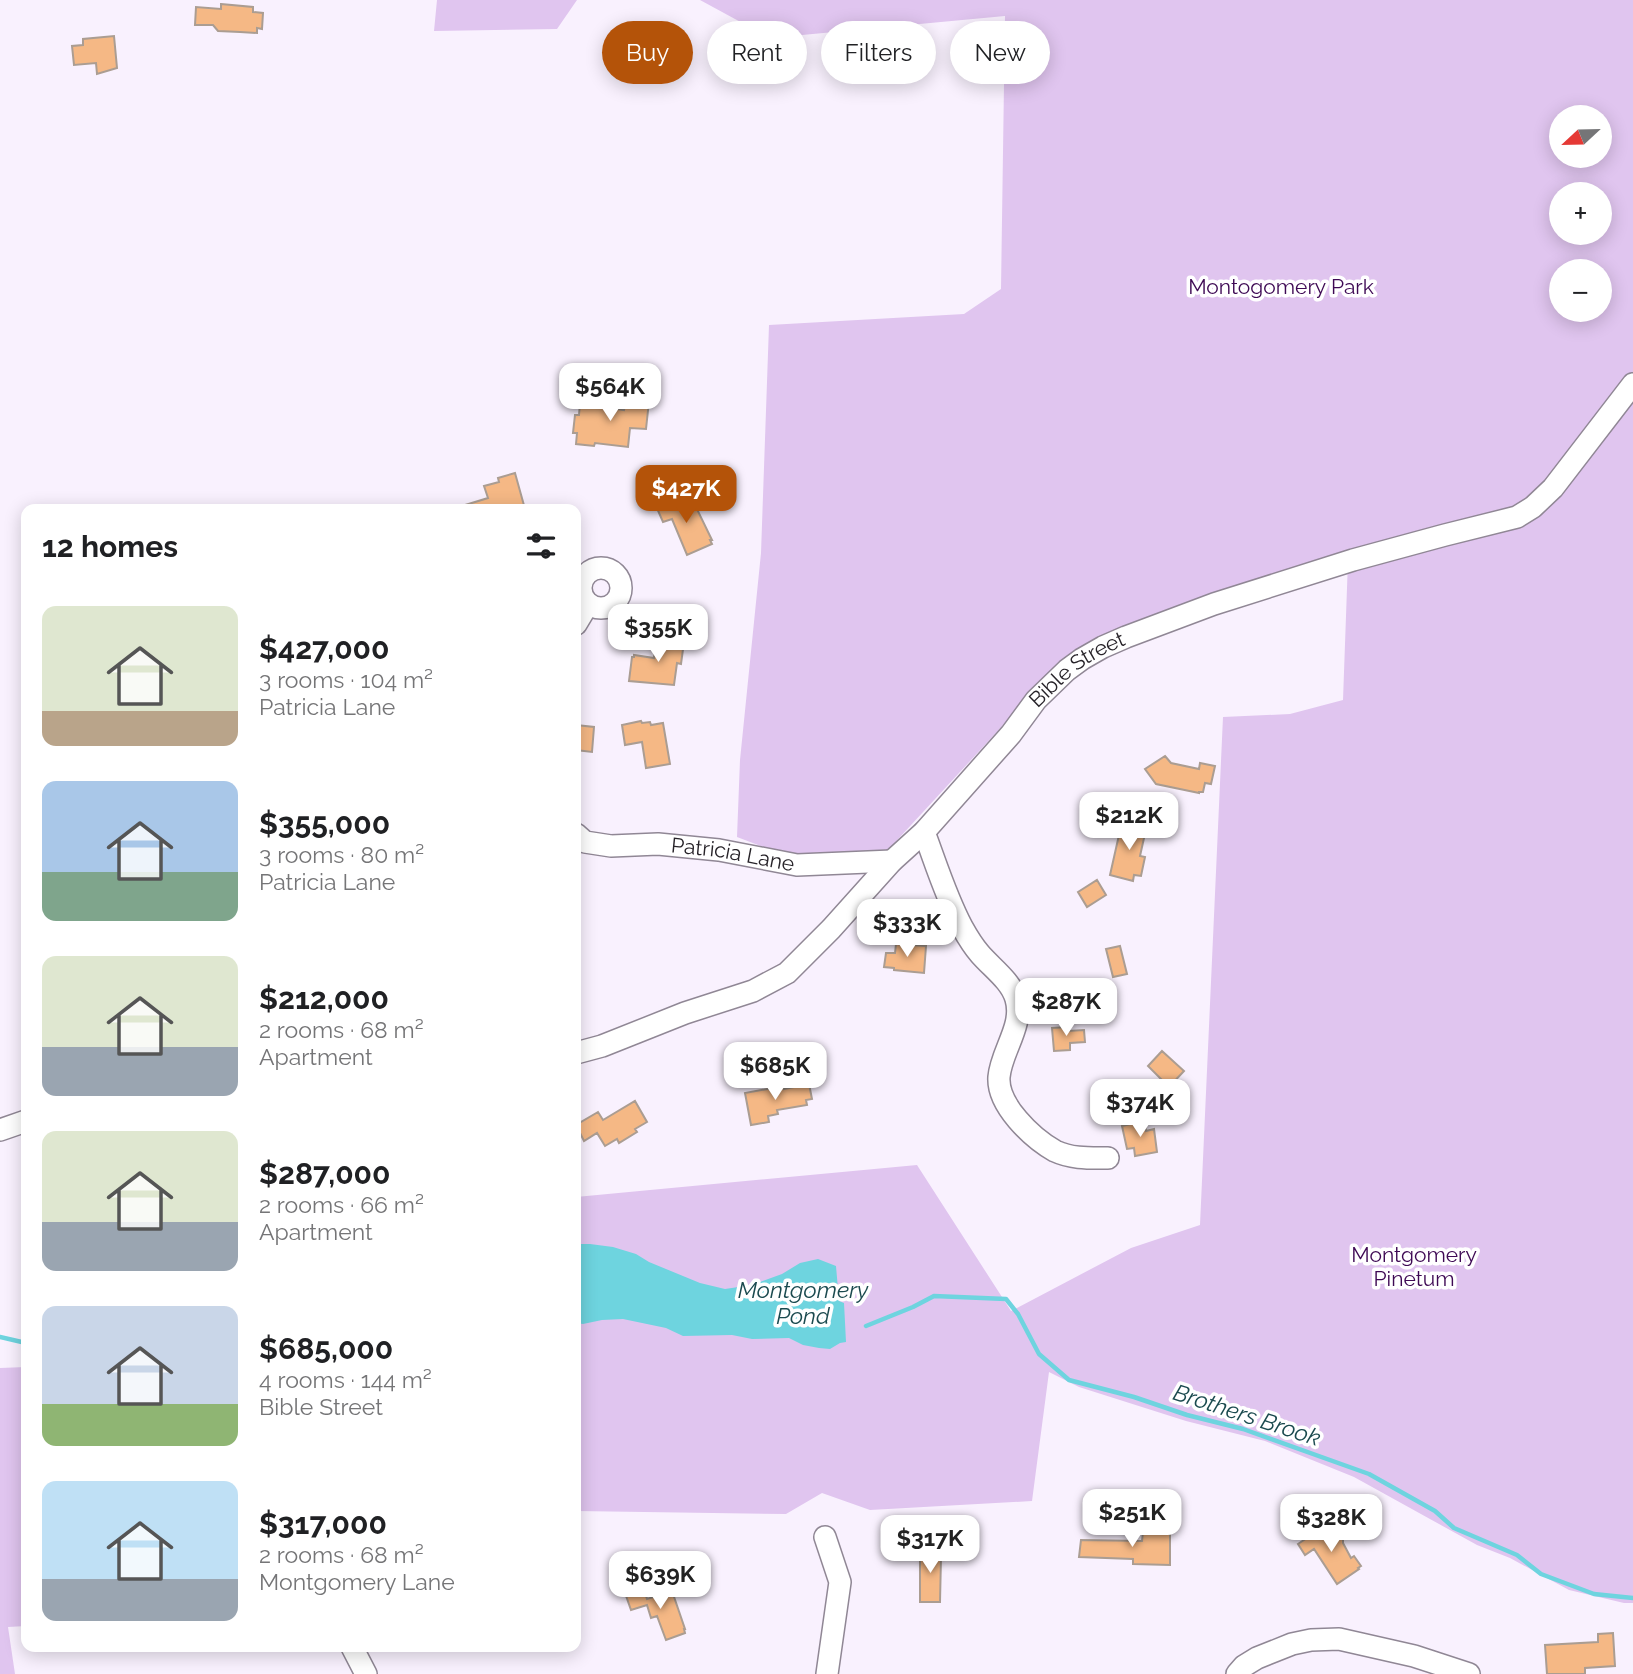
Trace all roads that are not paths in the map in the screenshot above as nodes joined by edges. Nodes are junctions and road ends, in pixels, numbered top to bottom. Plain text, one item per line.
1 (1633, 384) edge
2 (588, 604) dead end
3 (581, 616) edge
4 (924, 832) junction
5 (581, 838) edge
6 (892, 861) junction
7 (581, 1052) edge
8 (21, 1123) edge
9 (0, 1130) edge
10 (1108, 1158) dead end
11 (825, 1538) dead end
12 (355, 1652) edge
13 (366, 1674) edge
14 (827, 1674) edge
15 (1237, 1674) edge
16 (1469, 1674) edge

1 - 4 street, Bible Street
2 - 3 street
4 - 6 street, Bible Street
4 - 10 street
5 - 6 street, Patricia Lane
6 - 7 street, Bible Street
8 - 9 street
11 - 14 street
12 - 13 street
15 - 16 street

